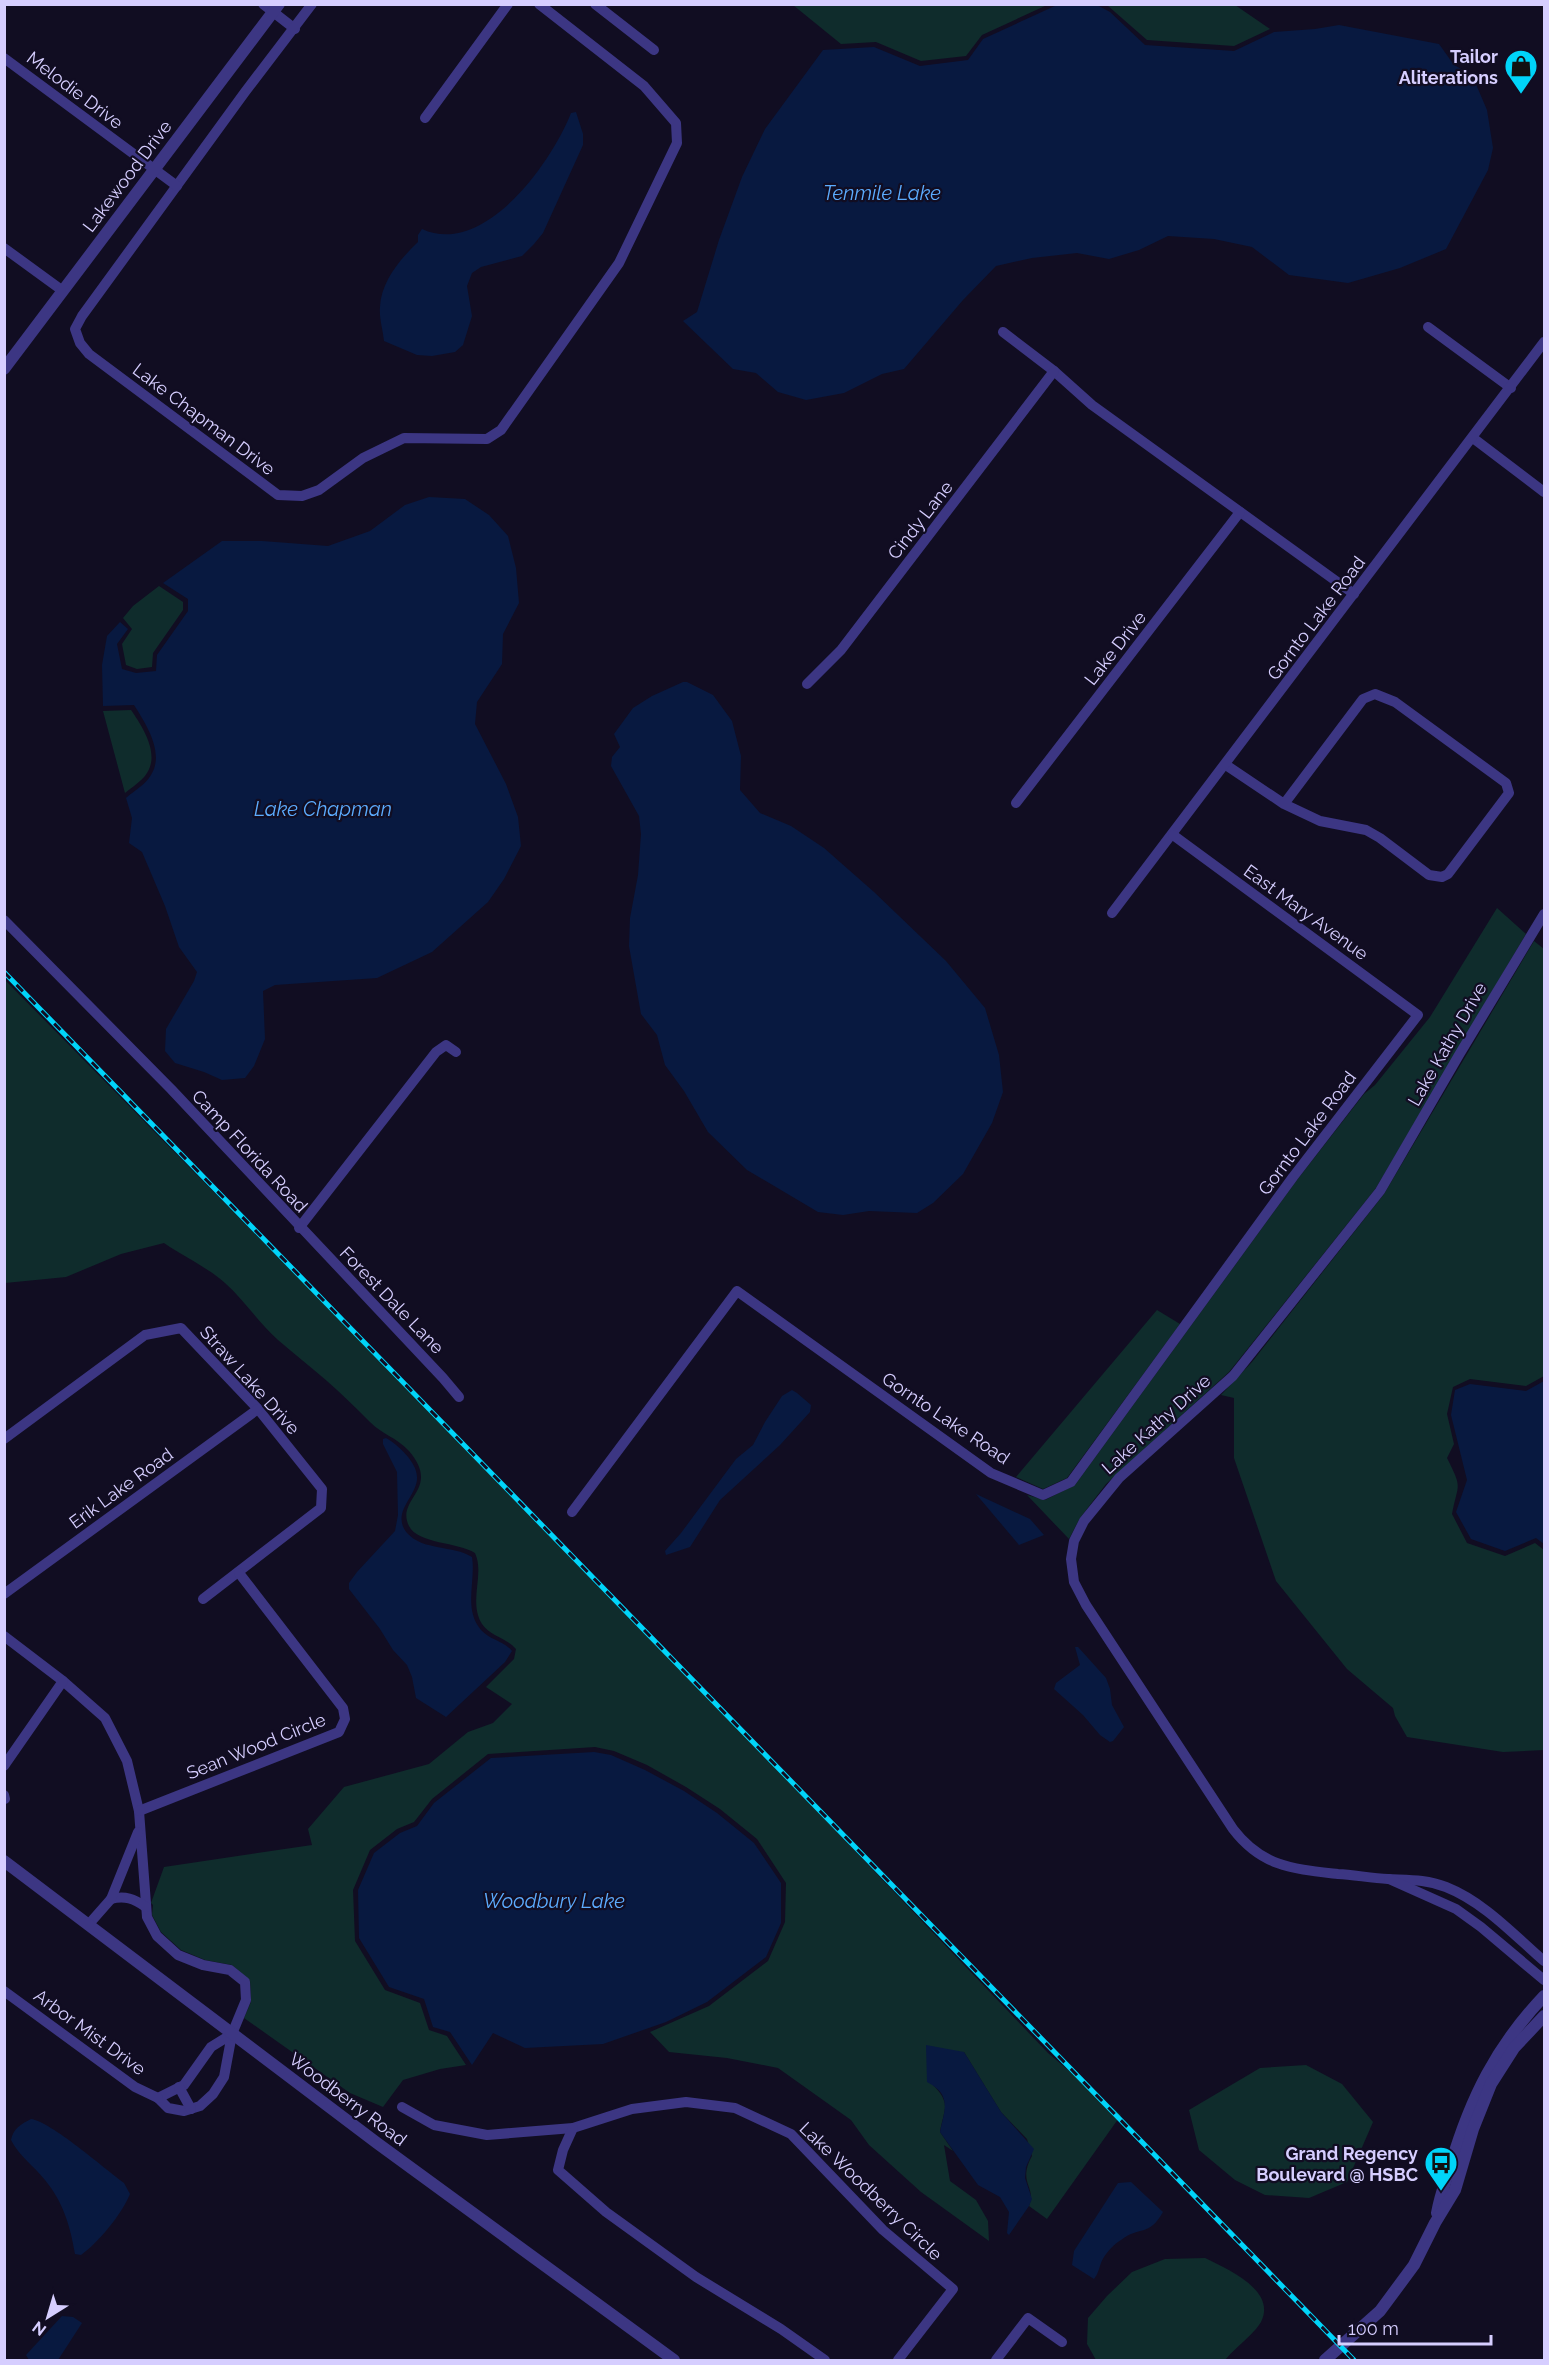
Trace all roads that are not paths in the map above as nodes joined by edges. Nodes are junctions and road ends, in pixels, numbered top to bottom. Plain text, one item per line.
1 (312, 4) edge
2 (508, 4) edge
3 (539, 4) edge
4 (595, 4) edge
5 (272, 7) edge
6 (295, 29) junction
7 (654, 50) dead end
8 (4, 58) edge
9 (425, 118) dead end
10 (155, 169) junction
11 (177, 186) junction
12 (4, 248) edge
13 (63, 291) junction
14 (1428, 327) dead end
15 (1003, 332) dead end
16 (1545, 342) edge
17 (4, 369) edge
18 (1054, 370) junction
19 (1511, 388) junction
20 (1473, 438) junction
21 (1545, 492) edge
22 (1240, 512) junction
23 (1354, 594) junction
24 (807, 684) dead end
25 (1226, 765) junction
26 (1016, 803) dead end
27 (1284, 804) junction
28 (1173, 835) junction
29 (1112, 913) dead end
30 (1545, 914) edge
31 (4, 920) edge
32 (1418, 1015) joint
33 (456, 1052) dead end
34 (299, 1228) junction
35 (459, 1397) dead end
36 (258, 1409) junction
37 (4, 1439) edge
38 (572, 1512) dead end
39 (239, 1573) junction
40 (4, 1594) edge
41 (203, 1599) dead end
42 (4, 1636) edge
43 (63, 1681) junction
44 (4, 1766) edge
45 (138, 1811) junction
46 (140, 1826) junction
47 (4, 1861) edge
48 (1389, 1879) junction
49 (111, 1899) junction
50 (146, 1907) junction
51 (89, 1924) junction
52 (1545, 1961) edge
53 (1545, 1980) edge
54 (4, 1991) edge
55 (1545, 1996) edge
56 (1545, 2016) edge
57 (232, 2034) junction
58 (179, 2087) junction
59 (158, 2098) junction
60 (402, 2108) dead end
61 (191, 2109) junction
62 (573, 2128) junction
63 (1435, 2223) junction
64 (1062, 2342) dead end
65 (822, 2360) edge
66 (674, 2361) edge
67 (898, 2361) edge
68 (996, 2361) edge
69 (1325, 2361) edge

1 - 6 street, Lake Chapman Drive
2 - 9 street
3 - 11 street, Lake Chapman Drive
4 - 7 street
5 - 6 street
5 - 10 street, Lakewood Drive
6 - 11 street, Lake Chapman Drive
8 - 10 street, Melodie Drive
10 - 11 street, Melodie Drive
10 - 13 street, Lakewood Drive
12 - 13 street
13 - 17 street, Lakewood Drive
14 - 19 street
15 - 18 street
16 - 19 street, Gornto Lake Road
18 - 22 street
18 - 24 street, Cindy Lane
19 - 20 street, Gornto Lake Road
20 - 21 street
20 - 23 street, Gornto Lake Road
22 - 23 street
22 - 26 street, Lake Drive
23 - 25 street, Gornto Lake Road
25 - 27 street
25 - 28 street, Gornto Lake Road
27 - 27 street
28 - 29 street, Gornto Lake Road
28 - 32 street, East Mary Avenue
30 - 48 street, Lake Kathy Drive
31 - 34 street, Camp Florida Road
32 - 38 street, Gornto Lake Road
33 - 34 street, Camp Florida Road
34 - 35 street, Forest Dale Lane
36 - 37 street, Straw Lake Drive
36 - 39 street, Straw Lake Drive
36 - 40 street, Erik Lake Road
39 - 41 street, Straw Lake Drive
39 - 45 street, Sean Wood Circle
42 - 43 street
43 - 44 street
43 - 45 street
45 - 46 street
46 - 49 street
46 - 50 street
47 - 51 street, Woodberry Road
48 - 52 street, Lake Kathy Drive
48 - 53 street, Lake Kathy Drive
49 - 50 street
49 - 51 street
50 - 57 street
51 - 57 street, Woodberry Road
54 - 59 street, Arbor Mist Drive
55 - 63 street
56 - 63 street
57 - 58 street
57 - 61 street
57 - 66 street, Woodberry Road
58 - 59 street
58 - 61 street
59 - 61 street, Arbor Mist Drive
60 - 62 street, Lake Woodberry Circle
62 - 65 street
62 - 67 street, Lake Woodberry Circle
63 - 69 street
64 - 68 street

